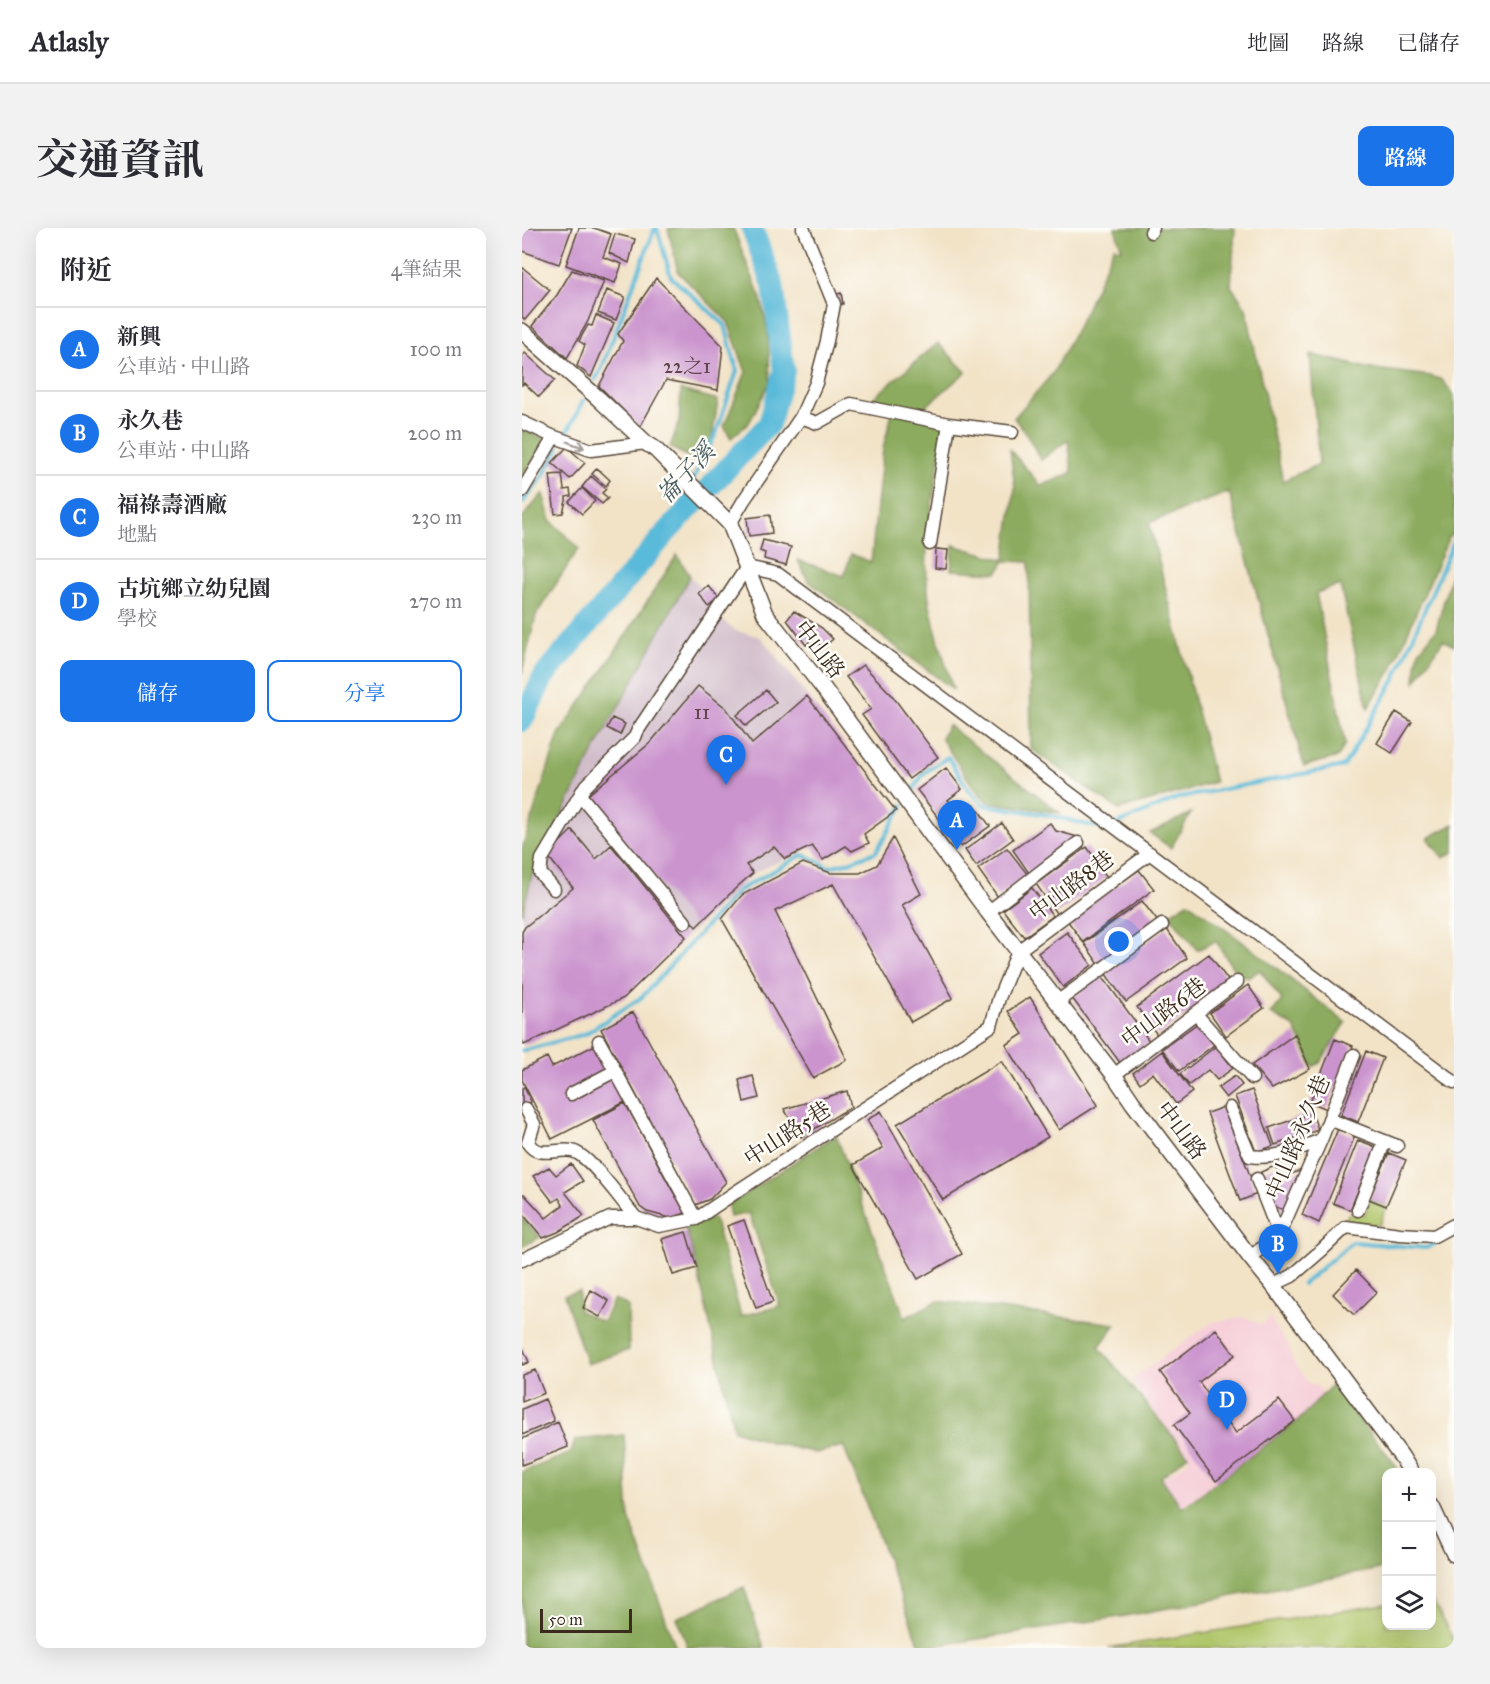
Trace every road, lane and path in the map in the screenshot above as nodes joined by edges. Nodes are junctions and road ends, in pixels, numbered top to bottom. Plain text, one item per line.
1 (803, 228) edge
2 (522, 331) edge
3 (801, 417) junction
4 (522, 422) edge
5 (949, 424) junction
6 (1012, 432) dead end
7 (554, 437) junction
8 (651, 446) junction
9 (522, 491) edge
10 (730, 524) junction
11 (930, 544) dead end
12 (747, 567) junction
13 (580, 795) junction
14 (1078, 843) dead end
15 (1150, 853) junction
16 (554, 889) dead end
17 (988, 912) junction
18 (685, 922) dead end
19 (1162, 925) dead end
20 (1018, 951) junction
21 (1237, 982) dead end
22 (1058, 1002) junction
23 (1196, 1014) junction
24 (599, 1041) dead end
25 (1354, 1055) dead end
26 (615, 1071) junction
27 (1114, 1075) junction
28 (1252, 1078) dead end
29 (1454, 1082) edge
30 (571, 1094) dead end
31 (1230, 1108) dead end
32 (526, 1109) dead end
33 (1329, 1119) junction
34 (1321, 1140) junction
35 (1257, 1179) dead end
36 (1358, 1210) dead end
37 (636, 1218) junction
38 (696, 1219) junction
39 (1454, 1225) edge
40 (1279, 1235) junction
41 (1250, 1257) junction
42 (522, 1260) edge
43 (1273, 1285) junction
44 (1408, 1468) edge
45 (1436, 1517) edge
46 (1454, 1554) edge

1 - 3 street
2 - 8 main road
3 - 5 street
3 - 10 street
4 - 7 street
5 - 6 street
5 - 11 street
7 -> 8 street
7 - 9 street
8 - 10 main road
10 - 12 main road, 中山路
12 - 13 street
12 - 15 street
12 - 17 main road, 中山路
13 - 16 street
13 - 18 street
14 - 17 street
15 - 20 street, 中山路8巷
15 - 29 street
17 - 20 main road, 中山路
19 - 22 street
20 - 22 main road, 中山路
20 - 38 street, 中山路5巷
21 - 23 street, 中山路6巷
22 - 27 main road, 中山路
23 - 27 street, 中山路6巷
23 - 28 street
24 - 26 street
25 - 33 street, 中山路永久巷
26 - 30 street
26 - 38 street
27 - 41 main road, 中山路
31 - 34 street
32 - 37 street
33 - 34 street, 中山路永久巷
33 - 36 street
34 - 40 street, 中山路永久巷
35 - 40 street
37 - 38 street, 中山路5巷
37 - 42 street, 中山路5巷
39 - 43 street
40 - 41 street, 中山路永久巷
41 - 43 main road, 中山路
43 - 44 main road, 中山路
45 - 46 main road

